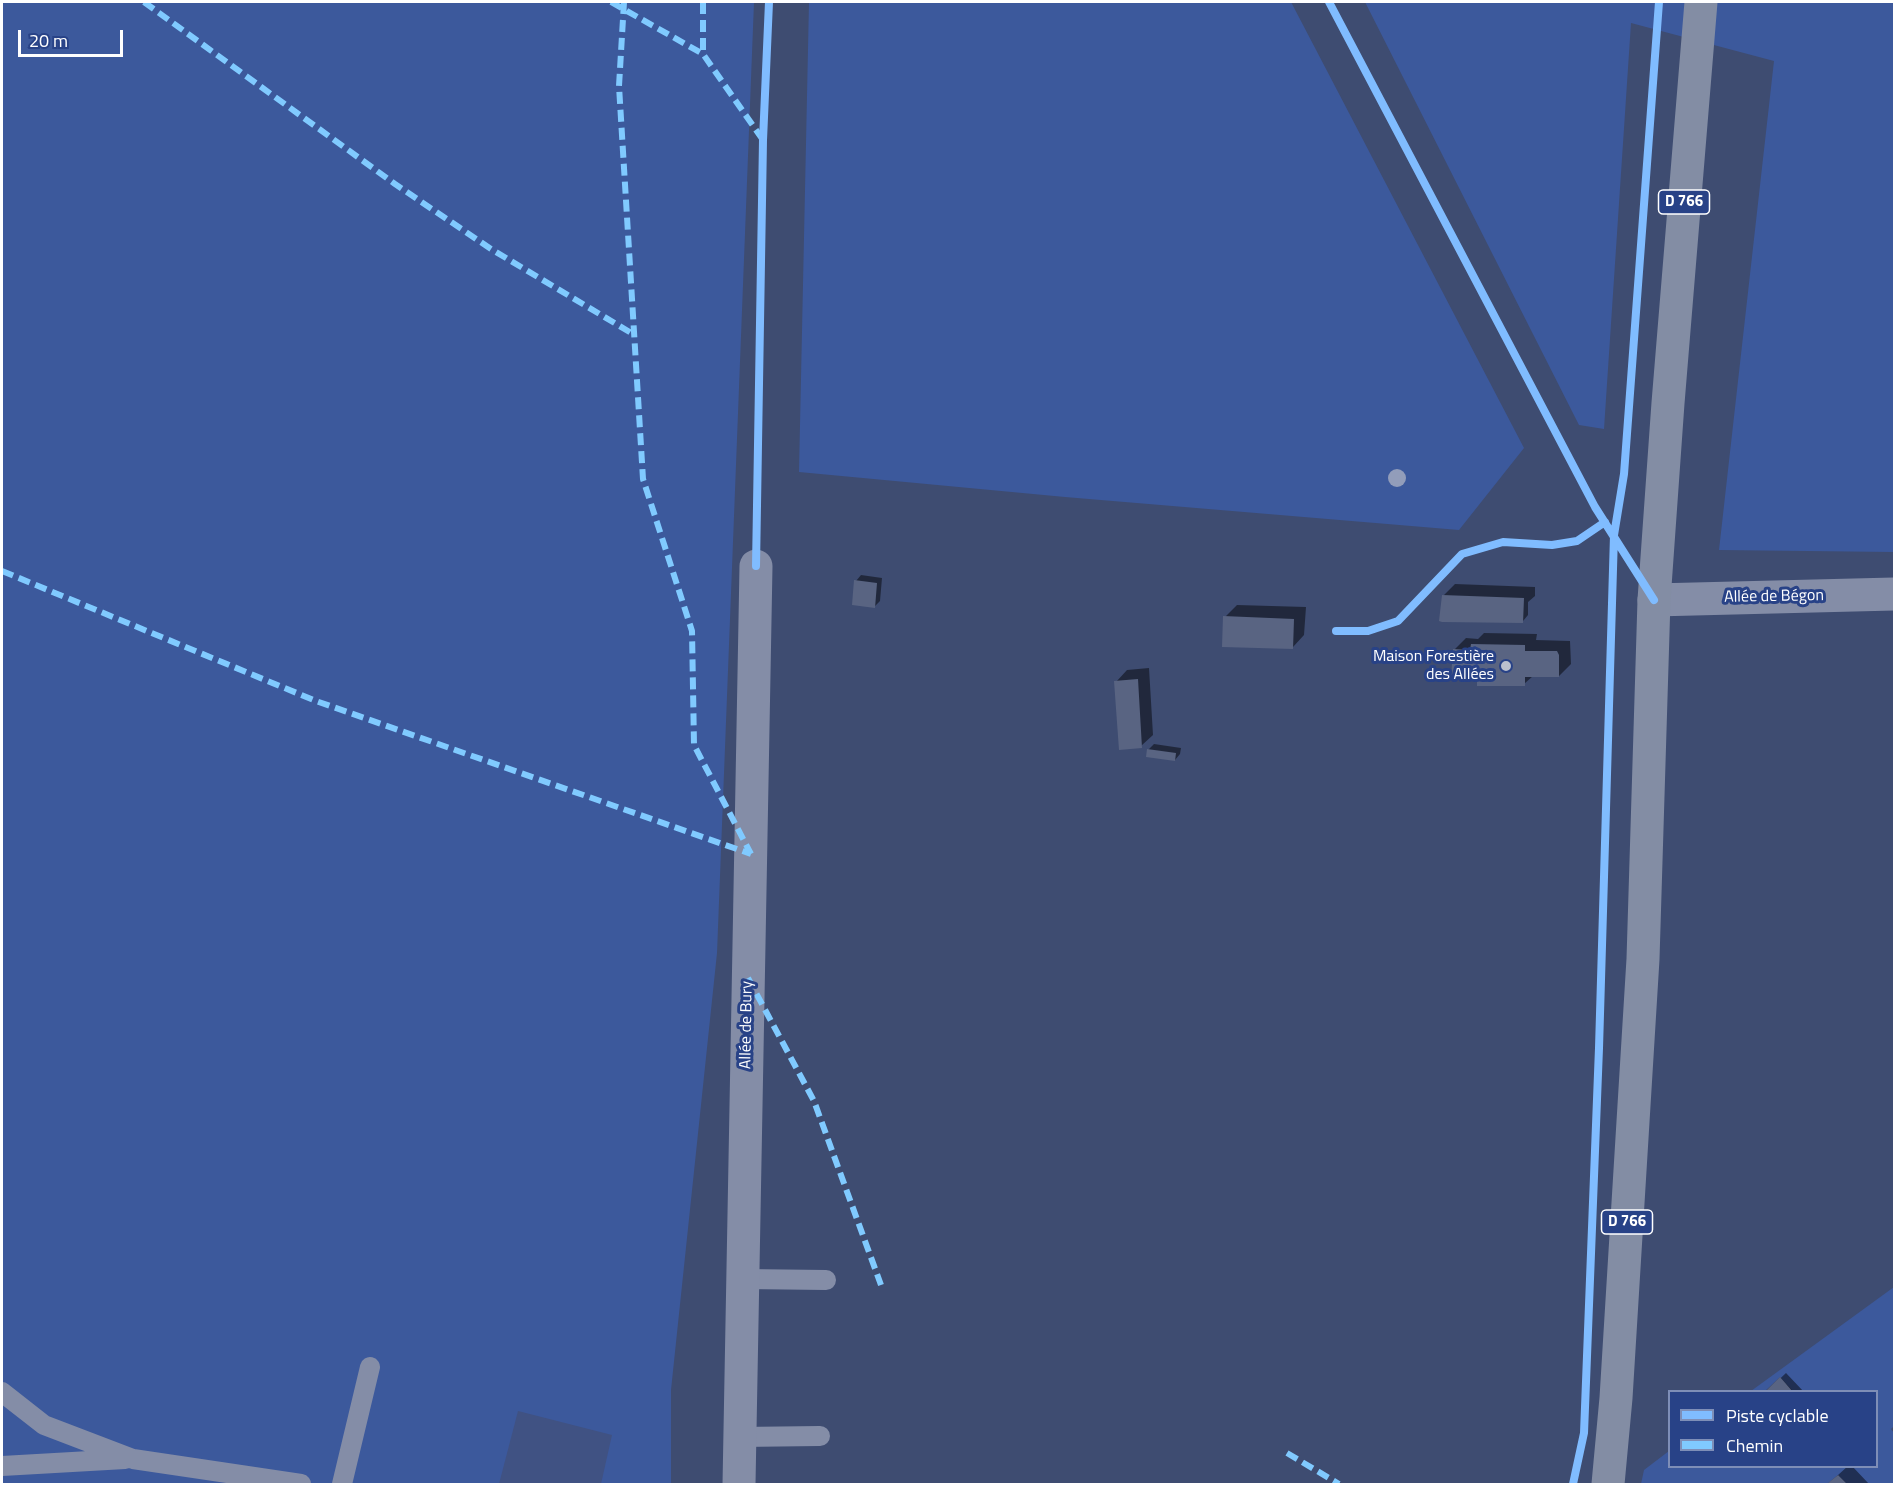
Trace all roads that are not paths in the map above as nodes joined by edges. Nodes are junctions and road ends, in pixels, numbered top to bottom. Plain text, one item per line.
1 (1701, 2) edge
2 (756, 566) dead end
3 (1894, 594) edge
4 (1654, 600) junction
5 (742, 1279) junction
6 (826, 1280) dead end
7 (370, 1367) dead end
8 (2, 1392) edge
9 (820, 1436) dead end
10 (740, 1437) junction
11 (133, 1459) junction
12 (2, 1466) edge
13 (301, 1485) edge
14 (342, 1485) edge
15 (739, 1485) edge
16 (1608, 1485) edge

1 - 4 main road, D 766
2 - 5 street, Allée de Bury
3 - 4 street, Allée de Bégon
4 - 16 main road, D 766
5 - 6 lane
5 - 10 street, Allée de Bury
7 - 14 lane
8 - 11 lane
9 - 10 lane
10 - 15 street, Allée de Bury
11 - 12 lane
11 - 13 lane

